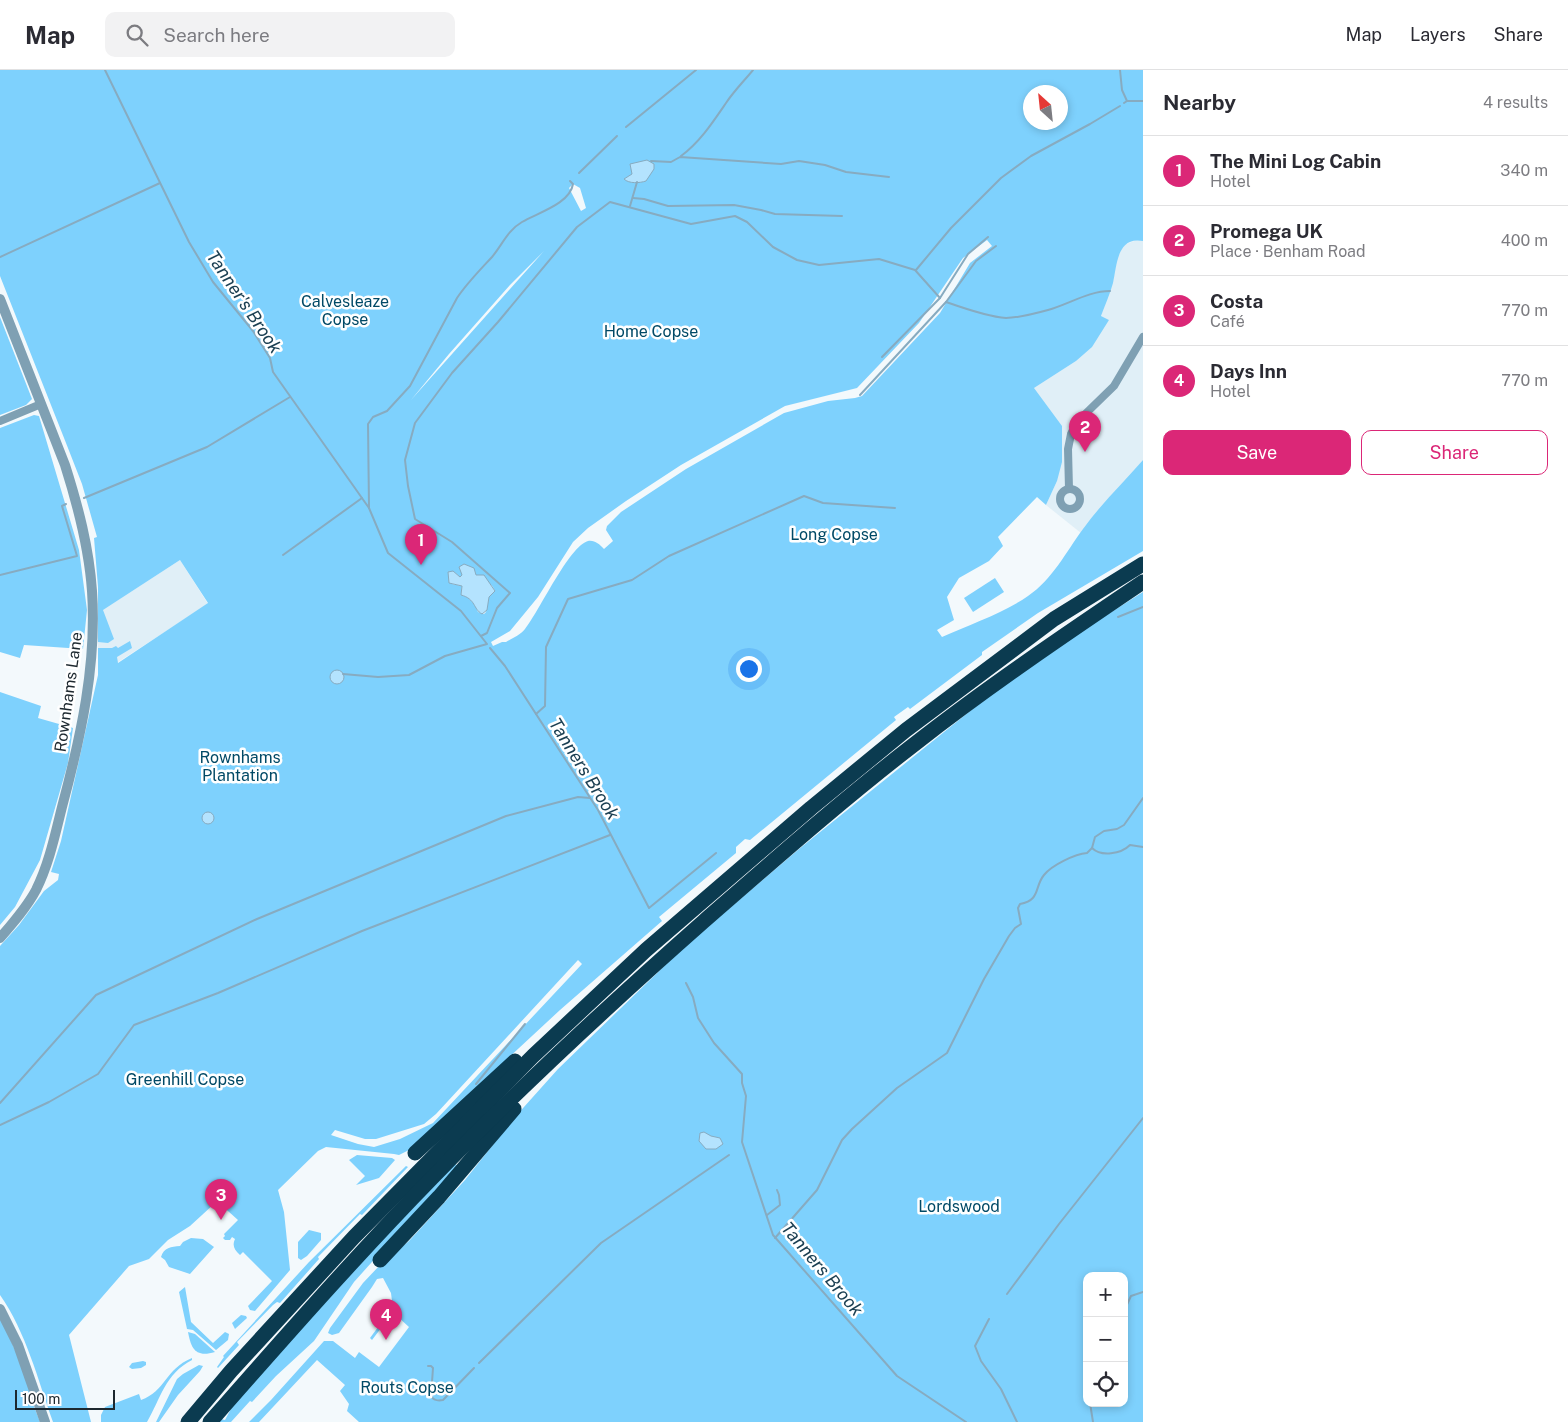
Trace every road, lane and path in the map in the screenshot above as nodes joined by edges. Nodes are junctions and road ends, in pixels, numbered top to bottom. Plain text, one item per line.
1 (0, 299) edge
2 (1143, 337) edge
3 (41, 404) junction
4 (0, 421) edge
5 (1069, 489) dead end
6 (1143, 564) edge
7 (1143, 582) edge
8 (0, 938) edge
9 (646, 950) junction
10 (552, 1058) junction
11 (415, 1153) dead end
12 (380, 1260) dead end
13 (0, 1309) edge
14 (45, 1422) edge
15 (188, 1422) edge
16 (210, 1422) edge

1 - 3 street, Rownhams Lane
2 - 5 street
3 - 4 street
3 - 8 street, Rownhams Lane
6 - 9 highway
7 - 10 highway
9 - 11 highway
9 - 15 highway
10 - 12 highway
10 - 16 highway
13 - 14 street

